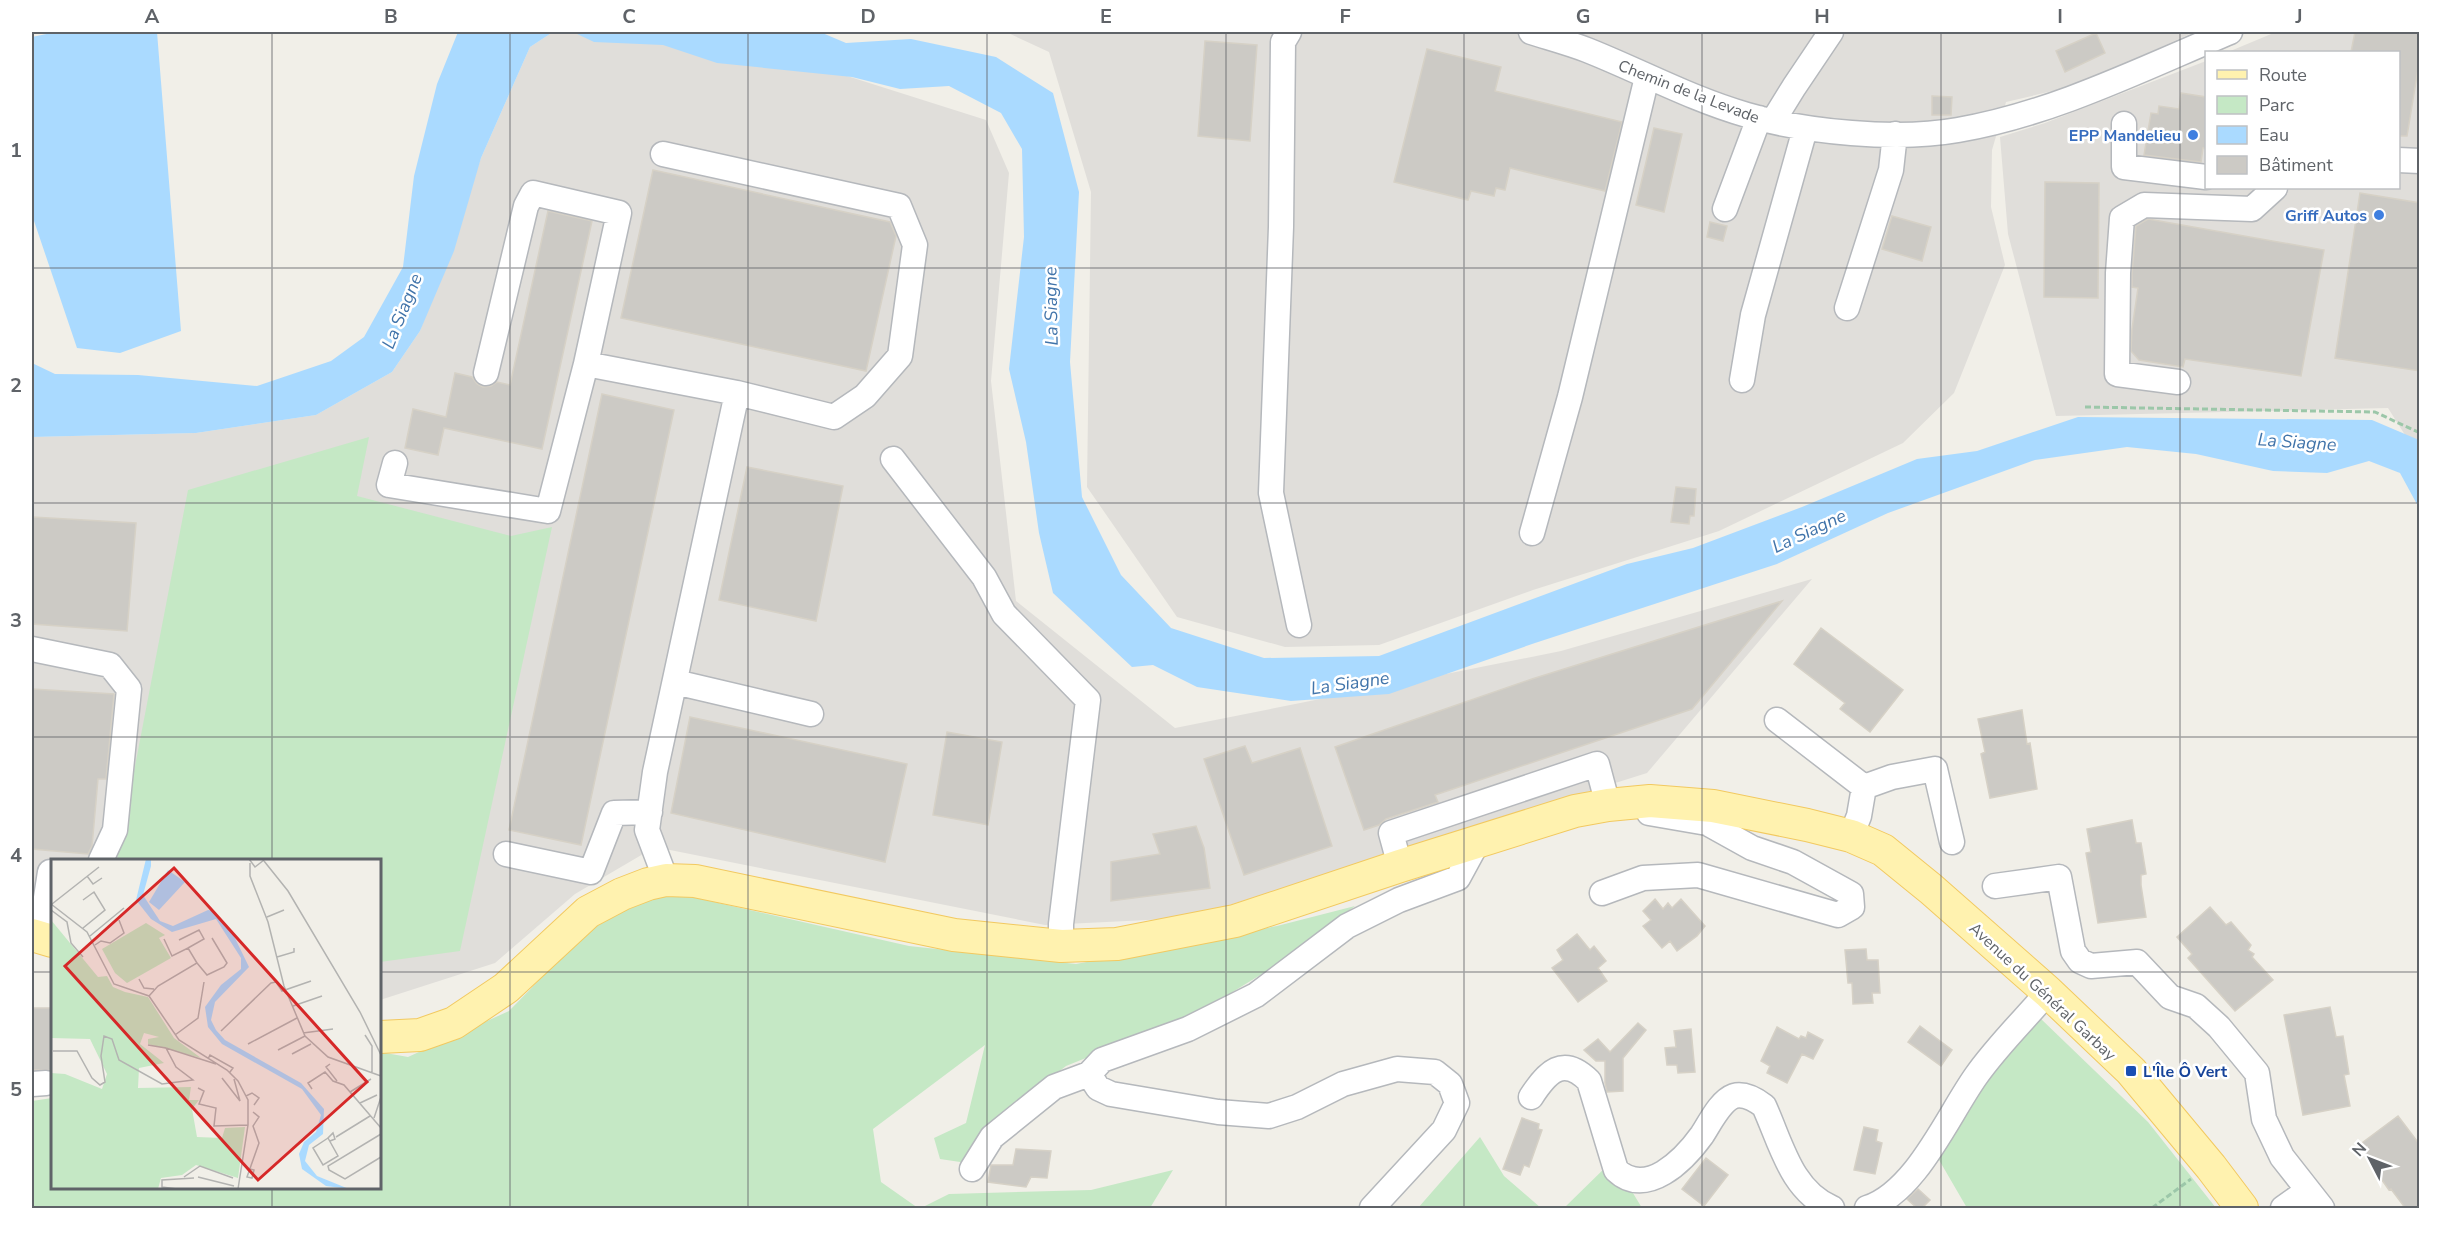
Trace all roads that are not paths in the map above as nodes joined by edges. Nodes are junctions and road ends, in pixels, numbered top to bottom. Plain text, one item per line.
1 (1289, 32) edge
2 (1831, 32) edge
3 (2230, 32) edge
4 (1540, 33) edge
5 (1647, 77) junction
6 (1766, 120) junction
7 (2124, 124) dead end
8 (1805, 129) junction
9 (1895, 134) junction
10 (663, 154) dead end
11 (2205, 177) edge
12 (2274, 189) edge
13 (1725, 209) dead end
14 (1847, 308) dead end
15 (586, 364) junction
16 (486, 373) dead end
17 (1742, 380) dead end
18 (2178, 382) dead end
19 (736, 393) junction
20 (893, 459) dead end
21 (394, 463) dead end
22 (1532, 533) dead end
23 (1299, 625) dead end
24 (32, 649) edge
25 (675, 682) junction
26 (811, 714) dead end
27 (1777, 720) dead end
28 (1863, 787) junction
29 (1617, 804) junction
30 (650, 812) junction
31 (1851, 836) junction
32 (1952, 842) dead end
33 (1477, 843) junction
34 (506, 854) dead end
35 (101, 859) edge
36 (1401, 866) junction
37 (51, 872) edge
38 (666, 880) junction
39 (1995, 886) dead end
40 (1602, 893) dead end
41 (41, 937) edge
42 (1061, 946) junction
43 (2048, 992) junction
44 (381, 1037) edge
45 (1089, 1074) junction
46 (1531, 1097) dead end
47 (972, 1169) dead end
48 (2315, 1200) edge
49 (1372, 1209) edge
50 (1832, 1209) edge
51 (1867, 1209) edge
52 (2242, 1209) edge
53 (2283, 1209) edge

1 - 23 street
2 - 6 street
3 - 9 street, Chemin de la Levade
4 - 5 street, Chemin de la Levade
5 - 6 street, Chemin de la Levade
5 - 22 street
6 - 8 street, Chemin de la Levade
6 - 13 street
7 - 11 street
8 - 9 street, Chemin de la Levade
8 - 17 street
9 - 14 street
10 - 19 street
12 - 18 street
15 - 16 street
15 - 19 street
15 - 21 street
19 - 25 street
20 - 42 street
24 - 35 street
25 - 26 street
25 - 30 street
27 - 28 street
28 - 31 street
28 - 32 street
29 - 31 main road, Avenue du Général Garbay
29 - 33 main road, Avenue du Général Garbay
29 - 36 street
29 - 40 street
30 - 34 street
30 - 38 street
31 - 43 main road, Avenue du Général Garbay
33 - 36 main road, Avenue du Général Garbay
33 - 45 street
36 - 42 main road, Avenue du Général Garbay
37 - 41 street
38 - 42 main road, Avenue du Général Garbay
38 - 44 main road, Avenue du Général Garbay
39 - 48 street
43 - 51 street
43 - 52 main road, Avenue du Général Garbay
45 - 47 street
45 - 49 street
46 - 50 street
48 - 53 street

